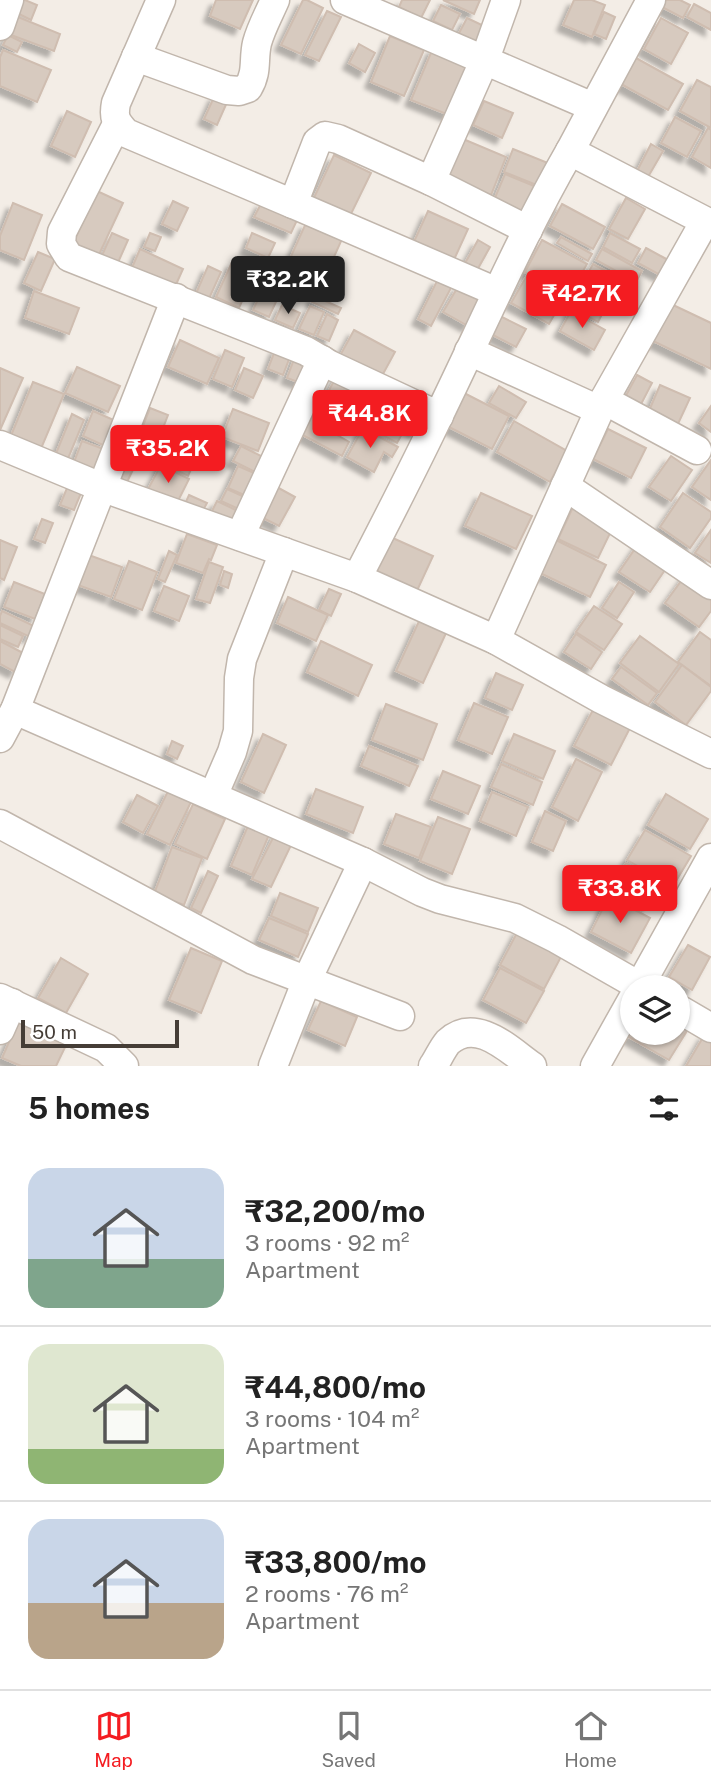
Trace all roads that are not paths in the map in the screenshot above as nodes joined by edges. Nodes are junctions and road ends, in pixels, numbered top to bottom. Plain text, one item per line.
1 (9, 0) edge
2 (160, 0) edge
3 (275, 0) edge
4 (345, 0) edge
5 (506, 0) edge
6 (642, 2) edge
7 (0, 26) edge
8 (136, 57) junction
9 (485, 59) junction
10 (593, 107) junction
11 (117, 124) junction
12 (570, 151) junction
13 (431, 181) junction
14 (293, 204) junction
15 (709, 217) edge
16 (528, 230) junction
17 (497, 292) junction
18 (176, 298) junction
19 (469, 351) junction
20 (322, 360) junction
21 (601, 405) junction
22 (439, 416) junction
23 (0, 445) edge
24 (697, 450) dead end
25 (101, 486) junction
26 (565, 486) junction
27 (240, 536) junction
28 (284, 552) junction
29 (358, 578) junction
30 (711, 585) edge
31 (496, 640) junction
32 (15, 710) junction
33 (0, 738) edge
34 (711, 754) edge
35 (213, 796) junction
36 (0, 824) edge
37 (711, 858) edge
38 (363, 862) junction
39 (646, 975) edge
40 (620, 979) edge
41 (307, 980) junction
42 (6, 1001) edge
43 (400, 1016) dead end
44 (690, 1016) edge
45 (620, 1022) edge
46 (711, 1028) edge
47 (0, 1030) edge
48 (124, 1066) edge
49 (273, 1066) edge
50 (433, 1066) edge
51 (532, 1066) edge
52 (595, 1066) edge

1 - 7 street
2 - 8 street
3 - 8 street
4 - 9 street
5 - 9 street
6 - 10 street
8 - 11 street
9 - 10 street
9 - 13 street
10 - 12 street
11 - 14 street
11 - 18 street
12 - 15 street
12 - 16 street
13 - 14 street
13 - 16 street
14 - 17 street
15 - 21 street
16 - 17 street
17 - 19 street
18 - 20 street
18 - 25 street
19 - 21 street
19 - 22 street
20 - 22 street
20 - 27 street
21 - 24 street
21 - 26 street
22 - 29 street
23 - 25 street
25 - 27 street
25 - 32 street
26 - 30 street
26 - 31 street
27 - 28 street
28 - 29 street
28 - 35 street
29 - 31 street
31 - 34 street
32 - 33 street
32 - 35 street
35 - 38 street
36 - 41 street
37 - 39 street
38 - 40 street
38 - 41 street
41 - 43 street
41 - 49 street
42 - 47 street
42 - 48 street
44 - 46 street
45 - 52 street
50 - 51 street

